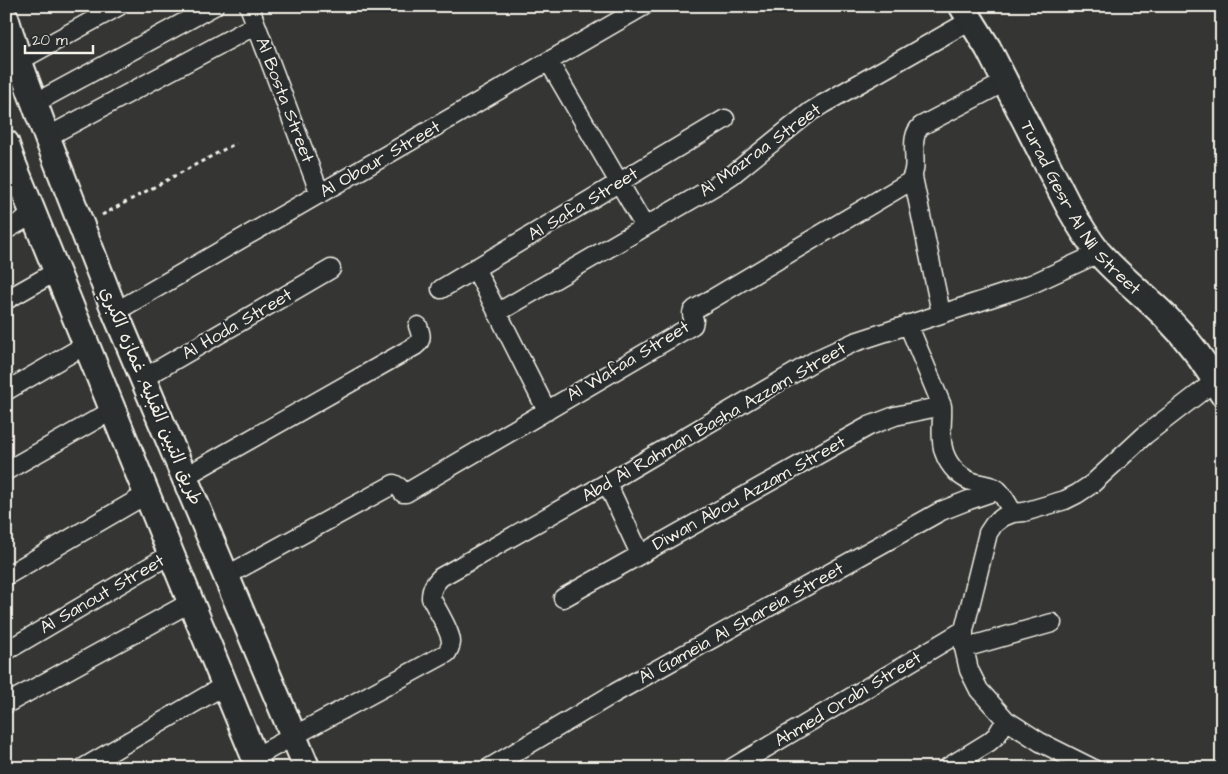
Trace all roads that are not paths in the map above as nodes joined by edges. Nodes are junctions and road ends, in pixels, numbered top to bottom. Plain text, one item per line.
1 (119, 6) edge
2 (214, 6) edge
3 (249, 6) edge
4 (644, 6) edge
5 (967, 13) edge
6 (6, 20) edge
7 (256, 25) junction
8 (19, 61) junction
9 (549, 62) junction
10 (1005, 82) junction
11 (35, 103) junction
12 (725, 119) dead end
13 (47, 137) junction
14 (8, 156) edge
15 (913, 177) junction
16 (619, 182) junction
17 (320, 194) junction
18 (34, 214) junction
19 (645, 227) junction
20 (6, 230) edge
21 (1099, 253) junction
22 (475, 268) junction
23 (331, 269) dead end
24 (57, 271) junction
25 (441, 289) dead end
26 (6, 300) edge
27 (115, 312) junction
28 (497, 313) junction
29 (941, 313) junction
30 (908, 324) junction
31 (418, 326) dead end
32 (87, 344) junction
33 (142, 379) junction
34 (1219, 387) edge
35 (6, 391) edge
36 (942, 406) junction
37 (113, 410) junction
38 (547, 411) junction
39 (6, 472) edge
40 (184, 477) junction
41 (607, 483) junction
42 (998, 490) junction
43 (147, 494) junction
44 (1013, 513) junction
45 (171, 554) junction
46 (640, 554) junction
47 (6, 576) edge
48 (226, 576) junction
49 (563, 598) dead end
50 (191, 602) junction
51 (1052, 623) dead end
52 (964, 630) junction
53 (964, 648) junction
54 (6, 651) edge
55 (225, 684) junction
56 (6, 704) edge
57 (1006, 720) junction
58 (294, 737) junction
59 (257, 762) edge
60 (83, 768) edge
61 (307, 768) edge
62 (489, 768) edge
63 (732, 768) edge
64 (947, 768) edge
65 (1092, 768) edge

1 - 8 street
2 - 11 street
3 - 7 street, Al Bosta Street
4 - 9 street, Al Obour Street
5 - 10 street, Turad Gesr Al Nil Street
5 - 19 street, Al Mazraa Street
6 - 8 street, طريق التبين القبليه, غمازه الكبري
7 - 13 street
7 - 17 street, Al Bosta Street
8 - 11 street, طريق التبين القبليه, غمازه الكبري
9 - 16 street
9 - 17 street, Al Obour Street
10 - 15 street
10 - 21 street, Turad Gesr Al Nil Street
11 - 13 street, طريق التبين القبليه, غمازه الكبري
12 - 16 street, Al Safa Street
13 - 27 street, طريق التبين القبليه, غمازه الكبري
14 - 18 street
15 - 29 street
15 - 38 street, Al Wafaa Street
16 - 19 street
16 - 22 street, Al Safa Street
17 - 27 street, Al Obour Street
18 - 20 street
18 - 24 street
19 - 28 street, Al Mazraa Street
21 - 29 street, Abd Al Rahman Basha Azzam Street
21 - 34 street, Turad Gesr Al Nil Street
22 - 25 street, Al Safa Street
22 - 28 street
23 - 33 street, Al Hoda Street
24 - 26 street
24 - 32 street
27 - 33 street, طريق التبين القبليه, غمازه الكبري
28 - 38 street
29 - 30 street, Abd Al Rahman Basha Azzam Street
30 - 36 street
30 - 41 street, Abd Al Rahman Basha Azzam Street
31 - 40 street
32 - 35 street
32 - 37 street
33 - 40 street, طريق التبين القبليه, غمازه الكبري
34 - 44 street
36 - 42 street
36 - 46 street, Diwan Abou Azzam Street
37 - 39 street
37 - 43 street
38 - 48 street, Al Wafaa Street
40 - 48 street, طريق التبين القبليه, غمازه الكبري
41 - 46 street
41 - 58 street, Abd Al Rahman Basha Azzam Street
42 - 44 street
42 - 62 street, Al Gameia Al Shareia Street
43 - 45 street
43 - 47 street
44 - 52 street
45 - 50 street
45 - 54 street, Al Sanout Street
46 - 49 street, Diwan Abou Azzam Street
48 - 58 street, طريق التبين القبليه, غمازه الكبري
50 - 55 street
50 - 56 street
51 - 53 street
52 - 53 street
52 - 63 street, Ahmed Orabi Street
53 - 57 street
55 - 59 street
55 - 60 street
57 - 64 street
57 - 65 street
58 - 59 street
58 - 61 street, طريق التبين القبليه, غمازه الكبري

